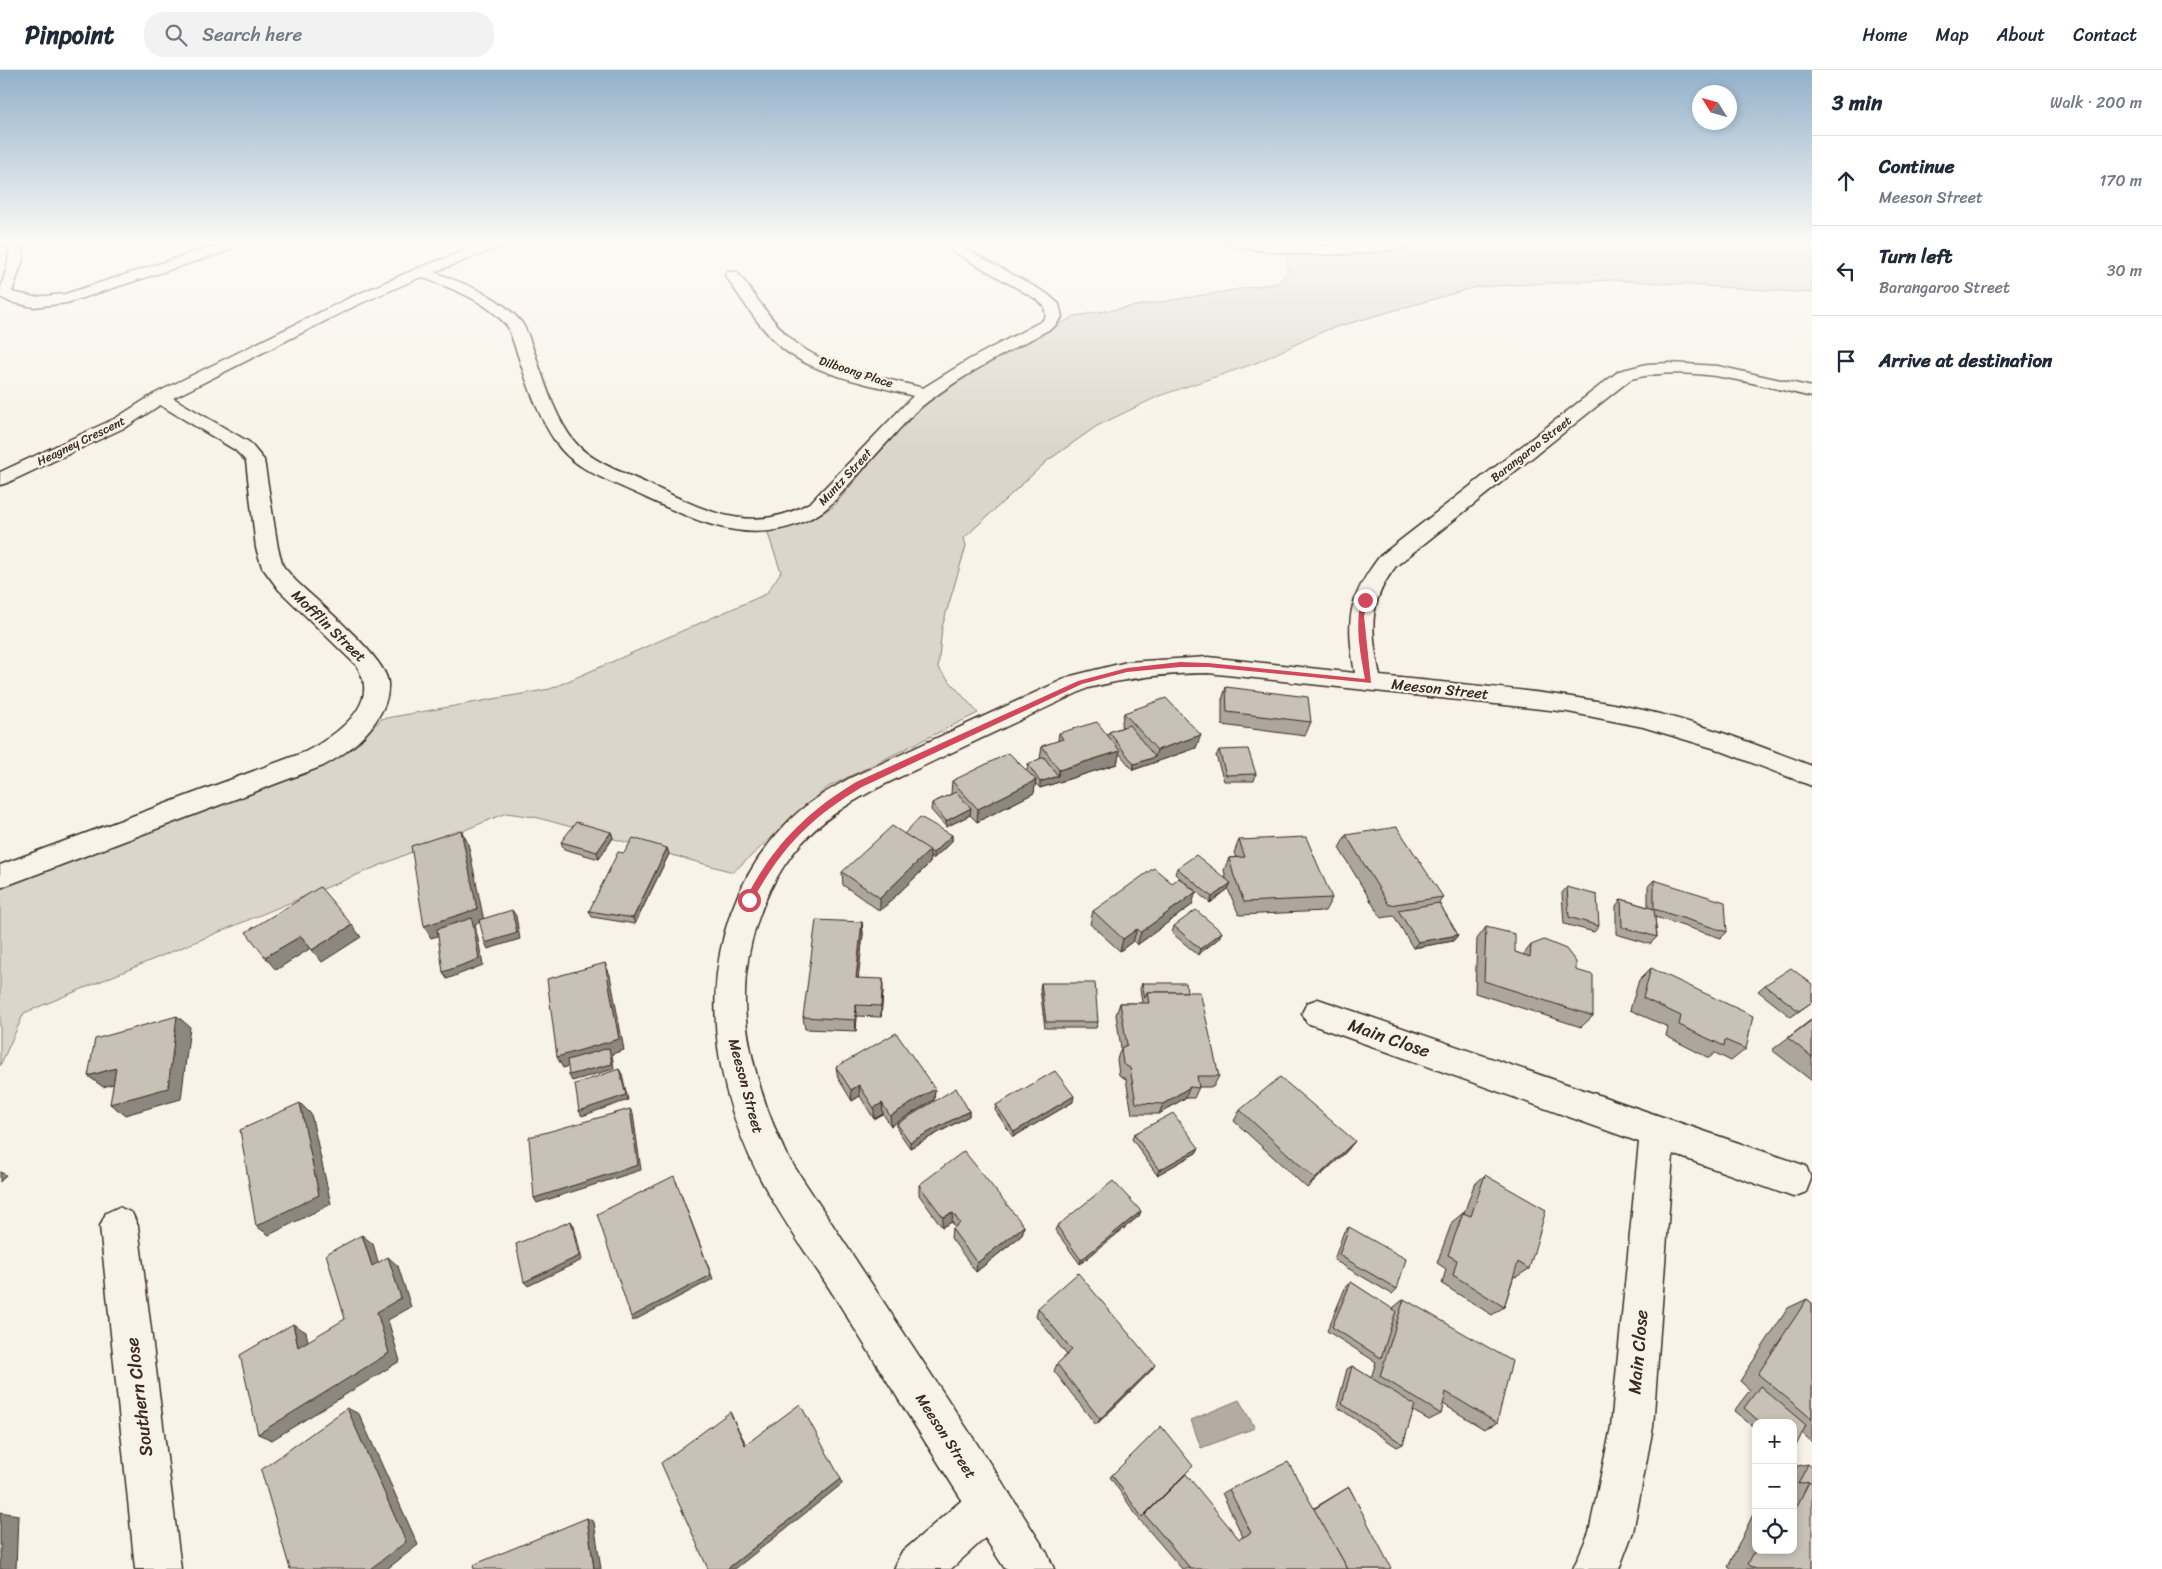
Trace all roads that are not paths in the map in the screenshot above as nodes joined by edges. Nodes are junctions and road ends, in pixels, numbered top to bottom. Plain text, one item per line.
1 (334, 311) edge
2 (504, 311) edge
3 (760, 311) edge
4 (1053, 311) edge
5 (1812, 392) edge
6 (925, 394) junction
7 (160, 398) junction
8 (74, 440) junction
9 (0, 469) edge
10 (0, 479) edge
11 (1369, 681) junction
12 (1811, 770) edge
13 (0, 877) edge
14 (1318, 1013) dead end
15 (1657, 1132) junction
16 (1793, 1179) dead end
17 (119, 1226) dead end
18 (990, 1504) junction
19 (158, 1569) edge
20 (917, 1569) edge
21 (1031, 1569) edge
22 (1596, 1569) edge

1 - 7 street, Heagney Crescent
2 - 6 street, Muntz Street
3 - 6 street, Dilboong Place
4 - 6 street, Muntz Street
5 - 11 street, Barangaroo Street
7 - 8 street, Heagney Crescent
7 - 13 street, Mofflin Street
8 - 9 street, Heagney Crescent
8 - 10 street, Heagney Crescent
11 - 12 street, Meeson Street
11 - 18 street, Meeson Street
14 - 15 street, Main Close
15 - 16 street, Main Close
15 - 22 street, Main Close
17 - 19 street, Southern Close
18 - 20 street
18 - 21 street, Meeson Street

